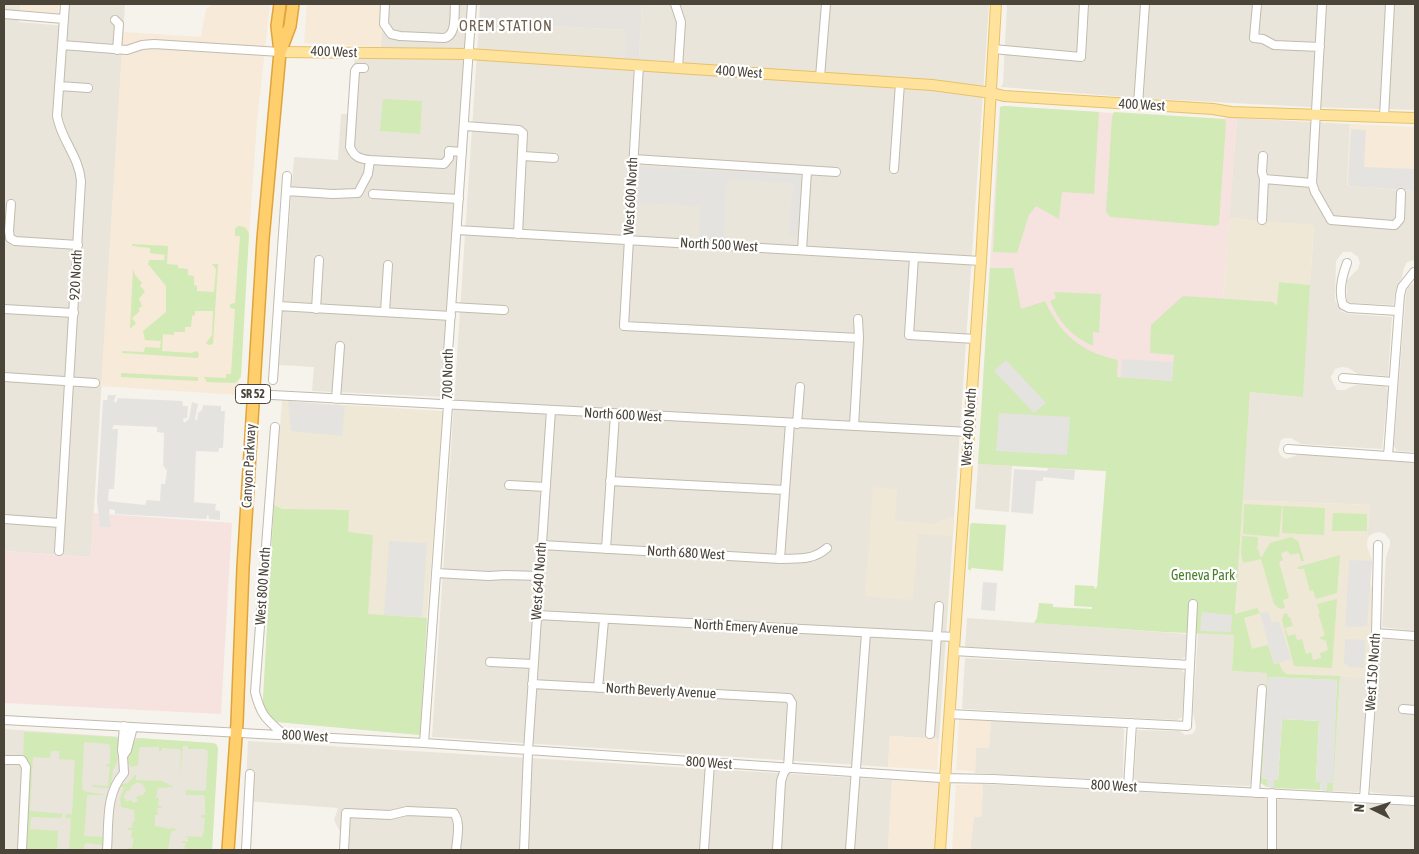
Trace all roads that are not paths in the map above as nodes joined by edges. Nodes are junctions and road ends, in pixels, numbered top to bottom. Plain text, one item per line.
1 (65, 4) edge
2 (280, 4) edge
3 (293, 4) edge
4 (385, 4) edge
5 (455, 4) edge
6 (472, 4) edge
7 (675, 4) edge
8 (826, 4) edge
9 (996, 4) edge
10 (1084, 4) edge
11 (1145, 4) edge
12 (1257, 4) edge
13 (1322, 4) edge
14 (1390, 4) edge
15 (4, 14) edge
16 (64, 19) junction
17 (116, 20) dead end
18 (400, 36) junction
19 (62, 45) junction
20 (1320, 47) junction
21 (993, 49) junction
22 (117, 50) junction
23 (280, 52) junction
24 (400, 52) junction
25 (469, 54) junction
26 (639, 65) junction
27 (364, 68) dead end
28 (678, 68) junction
29 (820, 77) junction
30 (900, 83) junction
31 (59, 86) junction
32 (88, 88) dead end
33 (992, 93) junction
34 (1138, 105) junction
35 (1317, 115) junction
36 (1384, 117) junction
37 (1415, 118) edge
38 (465, 126) junction
39 (462, 152) junction
40 (523, 156) junction
41 (1263, 156) dead end
42 (554, 158) dead end
43 (633, 159) junction
44 (370, 160) junction
45 (894, 169) dead end
46 (807, 171) junction
47 (836, 172) dead end
48 (287, 176) dead end
49 (1264, 179) junction
50 (1312, 183) junction
51 (286, 192) junction
52 (1402, 193) dead end
53 (373, 194) dead end
54 (459, 199) junction
55 (11, 204) dead end
56 (1262, 220) dead end
57 (457, 230) junction
58 (518, 234) junction
59 (629, 240) junction
60 (78, 245) junction
61 (802, 250) junction
62 (914, 257) junction
63 (319, 260) dead end
64 (982, 261) junction
65 (1347, 263) dead end
66 (388, 265) dead end
67 (1414, 272) dead end
68 (278, 306) junction
69 (452, 307) junction
70 (4, 309) edge
71 (316, 309) junction
72 (504, 310) dead end
73 (1398, 311) junction
74 (385, 312) junction
75 (74, 313) junction
76 (451, 316) junction
77 (858, 319) dead end
78 (859, 338) junction
79 (975, 339) junction
80 (340, 346) dead end
81 (4, 377) edge
82 (1343, 378) dead end
83 (274, 380) dead end
84 (69, 381) junction
85 (1393, 382) junction
86 (95, 383) dead end
87 (800, 387) dead end
88 (253, 394) junction
89 (336, 399) junction
90 (448, 405) junction
91 (551, 410) junction
92 (615, 414) junction
93 (793, 423) junction
94 (854, 426) junction
95 (275, 427) dead end
96 (969, 432) junction
97 (1288, 449) dead end
98 (1388, 456) junction
99 (1415, 458) edge
100 (610, 481) junction
101 (509, 485) dead end
102 (546, 487) junction
103 (785, 490) junction
104 (4, 519) edge
105 (60, 523) junction
106 (542, 545) junction
107 (1378, 545) dead end
108 (827, 548) dead end
109 (606, 549) junction
110 (59, 551) dead end
111 (780, 559) junction
112 (436, 573) junction
113 (540, 576) junction
114 (1194, 604) dead end
115 (939, 606) dead end
116 (537, 615) junction
117 (604, 620) junction
118 (866, 633) junction
119 (1376, 634) junction
120 (936, 636) junction
121 (1415, 636) edge
122 (954, 637) junction
123 (954, 651) junction
124 (490, 662) dead end
125 (533, 664) junction
126 (1190, 665) junction
127 (532, 684) junction
128 (598, 688) junction
129 (1262, 689) dead end
130 (1403, 709) dead end
131 (1415, 710) edge
132 (949, 714) junction
133 (4, 720) edge
134 (1132, 723) junction
135 (124, 726) junction
136 (133, 727) junction
137 (236, 733) junction
138 (930, 734) dead end
139 (284, 735) junction
140 (424, 743) junction
141 (528, 751) junction
142 (123, 756) junction
143 (4, 760) edge
144 (710, 763) junction
145 (788, 768) junction
146 (857, 772) junction
147 (250, 774) dead end
148 (945, 778) junction
149 (1128, 787) junction
150 (1255, 793) junction
151 (1272, 794) junction
152 (1364, 798) junction
153 (1415, 801) edge
154 (22, 850) edge
155 (107, 850) edge
156 (228, 850) edge
157 (246, 850) edge
158 (344, 850) edge
159 (456, 850) edge
160 (524, 850) edge
161 (704, 850) edge
162 (777, 850) edge
163 (850, 850) edge
164 (940, 850) edge
165 (1272, 850) edge

1 - 16 street, 920 North
2 - 23 highway, Canyon Parkway / SR 52
3 - 23 highway, Canyon Parkway / SR 52
4 - 18 street
5 - 18 street
6 - 25 street, 700 North
7 - 28 street
8 - 29 street
9 - 21 main road, West 400 North
10 - 21 street
11 - 34 street
12 - 20 street
13 - 20 street
14 - 36 street
15 - 16 street
16 - 19 street, 920 North
17 - 22 street
18 - 24 street
19 - 22 street, 400 West
19 - 31 street, 920 North
20 - 35 street
21 - 33 main road, West 400 North
22 - 23 street, 400 West
23 - 24 main road, 400 West
23 - 88 highway, Canyon Parkway / SR 52
24 - 25 main road, 400 West
25 - 26 main road, 400 West
25 - 38 street, 700 North
26 - 28 main road, 400 West
26 - 43 street, West 600 North
27 - 44 street
28 - 29 main road, 400 West
29 - 30 main road, 400 West
30 - 33 main road, 400 West
30 - 45 street
31 - 32 street
31 - 60 street, 920 North
33 - 34 main road, 400 West
33 - 64 main road, West 400 North
34 - 35 main road, 400 West
35 - 36 main road, 400 West
35 - 50 street
36 - 37 main road, 400 West
38 - 39 street, 700 North
38 - 40 street
39 - 44 street
39 - 54 street, 700 North
40 - 42 street
40 - 58 street
41 - 49 street
43 - 46 street
43 - 59 street, West 600 North
44 - 51 street
46 - 47 street
46 - 61 street
48 - 51 street
49 - 50 street
49 - 56 street
50 - 52 street
51 - 68 street
53 - 54 street
54 - 57 street, 700 North
55 - 60 street
57 - 58 street, North 500 West
57 - 69 street, 700 North
58 - 59 street, North 500 West
59 - 61 street, North 500 West
59 - 78 street, West 600 North
60 - 75 street, 920 North
61 - 62 street, North 500 West
62 - 64 street, North 500 West
62 - 79 street
63 - 71 street
64 - 79 main road, West 400 North
65 - 73 street
66 - 74 street
67 - 73 street
68 - 71 street
68 - 83 street
69 - 72 street
69 - 76 street, 700 North
70 - 75 street
71 - 74 street
73 - 85 street
74 - 76 street
75 - 84 street, 920 North
76 - 90 street, 700 North
77 - 78 street
78 - 94 street
79 - 96 main road, West 400 North
80 - 89 street
81 - 84 street
82 - 85 street
84 - 86 street
84 - 105 street, 920 North
85 - 98 street
87 - 93 street
88 - 89 street, North 600 West
88 - 137 highway, Canyon Parkway / SR 52
89 - 90 street, North 600 West
90 - 91 street, North 600 West
90 - 112 street, 700 North
91 - 92 street, North 600 West
91 - 102 street, West 640 North
92 - 93 street, North 600 West
92 - 100 street
93 - 94 street, North 600 West
93 - 103 street
94 - 96 street, North 600 West
95 - 139 street, West 800 North
96 - 122 main road, West 400 North
97 - 98 street
98 - 99 street
100 - 103 street
100 - 109 street
101 - 102 street
102 - 106 street, West 640 North
103 - 111 street
104 - 105 street
105 - 110 street, 920 North
106 - 109 street, North 680 West
106 - 113 street, West 640 North
107 - 119 street, West 150 North
108 - 111 street, North 680 West
109 - 111 street, North 680 West
112 - 113 street
112 - 140 street, 700 North
113 - 116 street, West 640 North
114 - 126 street
115 - 120 street
116 - 117 street, North Emery Avenue
116 - 125 street, West 640 North
117 - 118 street, North Emery Avenue
117 - 128 street
118 - 120 street, North Emery Avenue
118 - 146 street
119 - 121 street
119 - 152 street, West 150 North
120 - 122 street, North Emery Avenue
120 - 138 street
122 - 123 main road, West 400 North
123 - 126 street
123 - 132 main road, West 400 North
124 - 125 street
125 - 127 street, West 640 North
126 - 134 street
127 - 128 street, North Beverly Avenue
127 - 141 street, West 640 North
128 - 145 street, North Beverly Avenue
129 - 150 street
130 - 131 street
132 - 134 street
132 - 148 main road, West 400 North
133 - 135 street, 800 West
134 - 149 street
135 - 136 street, 800 West
135 - 142 street
136 - 137 street, 800 West
136 - 142 street
137 - 139 street, 800 West
137 - 156 highway, Canyon Parkway / SR 52
139 - 140 street, 800 West
140 - 141 street, 800 West
141 - 144 street, 800 West
141 - 160 street, West 640 North
142 - 155 street
143 - 154 street
144 - 145 street, 800 West
144 - 161 street
145 - 146 street, 800 West
145 - 162 street
146 - 148 street, 800 West
146 - 163 street
147 - 157 street
148 - 149 street, 800 West
148 - 164 main road, West 400 North
149 - 150 street, 800 West
150 - 151 street, 800 West
151 - 152 street, 800 West
151 - 165 street
152 - 153 street, 800 West
158 - 159 street

